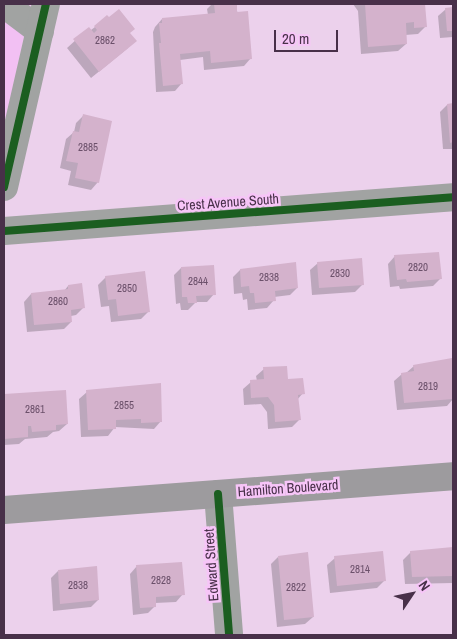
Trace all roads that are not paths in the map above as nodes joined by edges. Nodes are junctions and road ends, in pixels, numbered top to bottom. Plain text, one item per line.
1 (4, 4) edge
2 (46, 4) edge
3 (40, 30) junction
4 (4, 187) edge
5 (453, 197) edge
6 (4, 231) edge
7 (453, 476) edge
8 (218, 494) junction
9 (4, 510) edge
10 (229, 635) edge

1 - 3 street
2 - 3 street
3 - 4 street
5 - 6 street, Crest Avenue South
7 - 8 main road, Hamilton Boulevard
8 - 9 main road, Hamilton Boulevard
8 - 10 street, Edward Street

